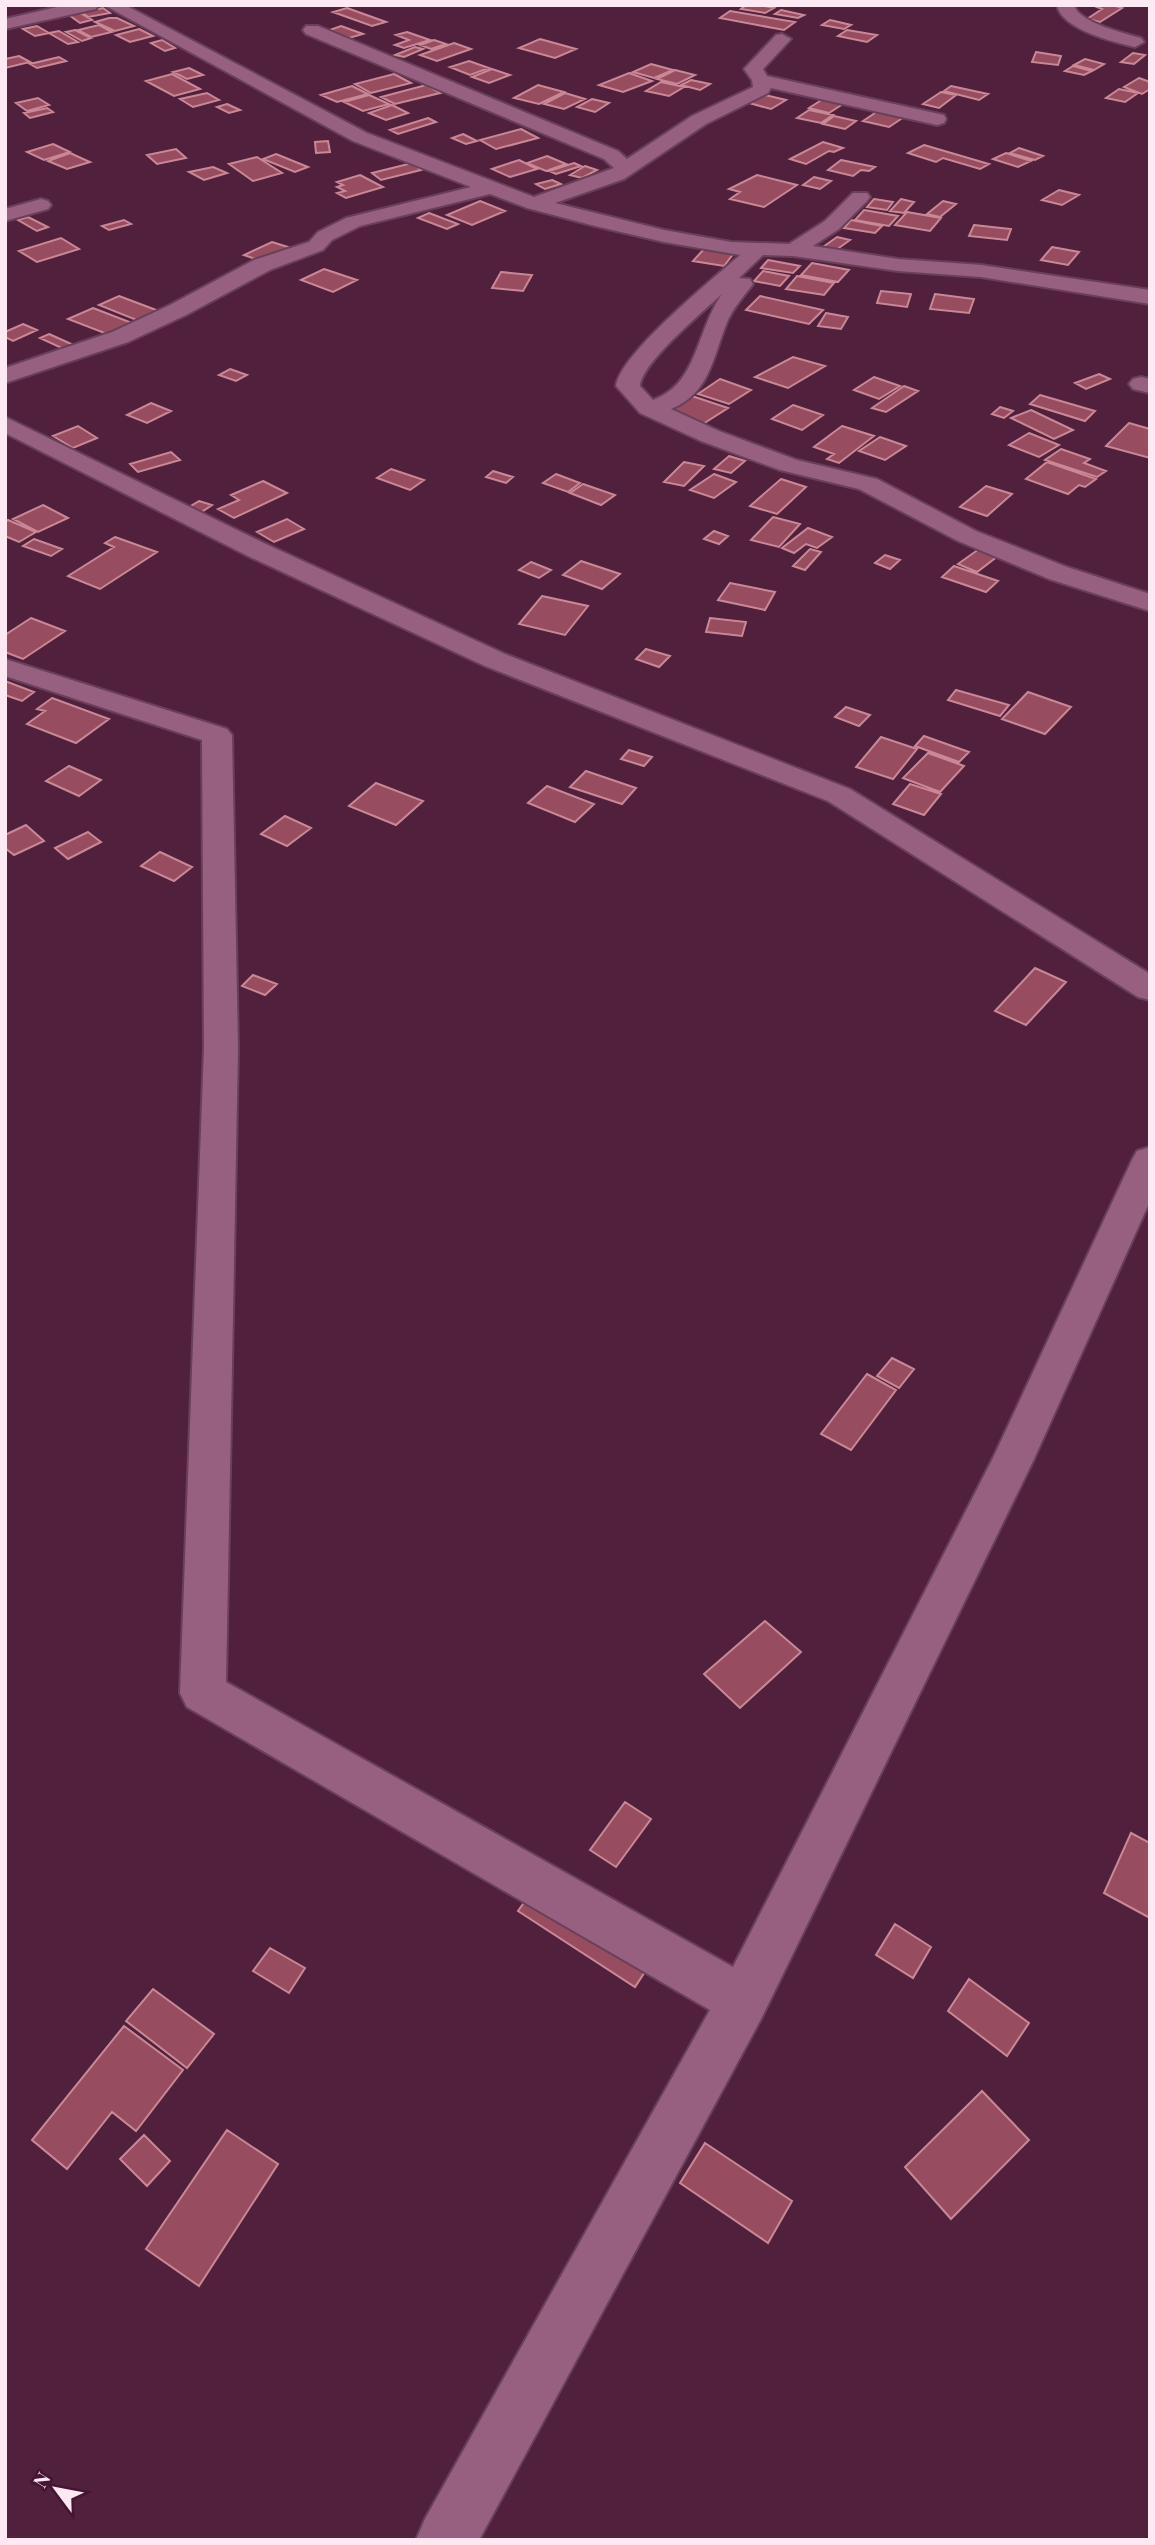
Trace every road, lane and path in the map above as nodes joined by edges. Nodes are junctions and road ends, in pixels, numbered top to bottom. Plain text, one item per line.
1 (90, 5) edge
2 (112, 5) edge
3 (1066, 5) edge
4 (5, 24) edge
5 (313, 30) dead end
6 (782, 39) dead end
7 (1135, 42) dead end
8 (761, 80) junction
9 (937, 119) dead end
10 (626, 169) junction
11 (491, 188) junction
12 (860, 197) dead end
13 (534, 204) junction
14 (41, 205) dead end
15 (5, 215) edge
16 (793, 250) junction
17 (752, 256) junction
18 (1150, 297) edge
19 (5, 376) edge
20 (648, 408) junction
21 (5, 424) edge
22 (1150, 603) edge
23 (5, 667) edge
24 (1150, 989) edge
25 (1150, 1160) edge
26 (743, 2001) junction
27 (446, 2540) edge

1 - 4 street
2 - 11 street
3 - 7 street
5 - 10 street
6 - 8 street
8 - 9 street
8 - 10 street
10 - 13 street
11 - 13 street
11 - 19 street
12 - 16 street
13 - 17 street
14 - 15 street
16 - 17 street
16 - 18 street
17 - 20 street
17 - 20 street
20 - 22 street
21 - 24 street
23 - 26 street
25 - 26 street
26 - 27 street

